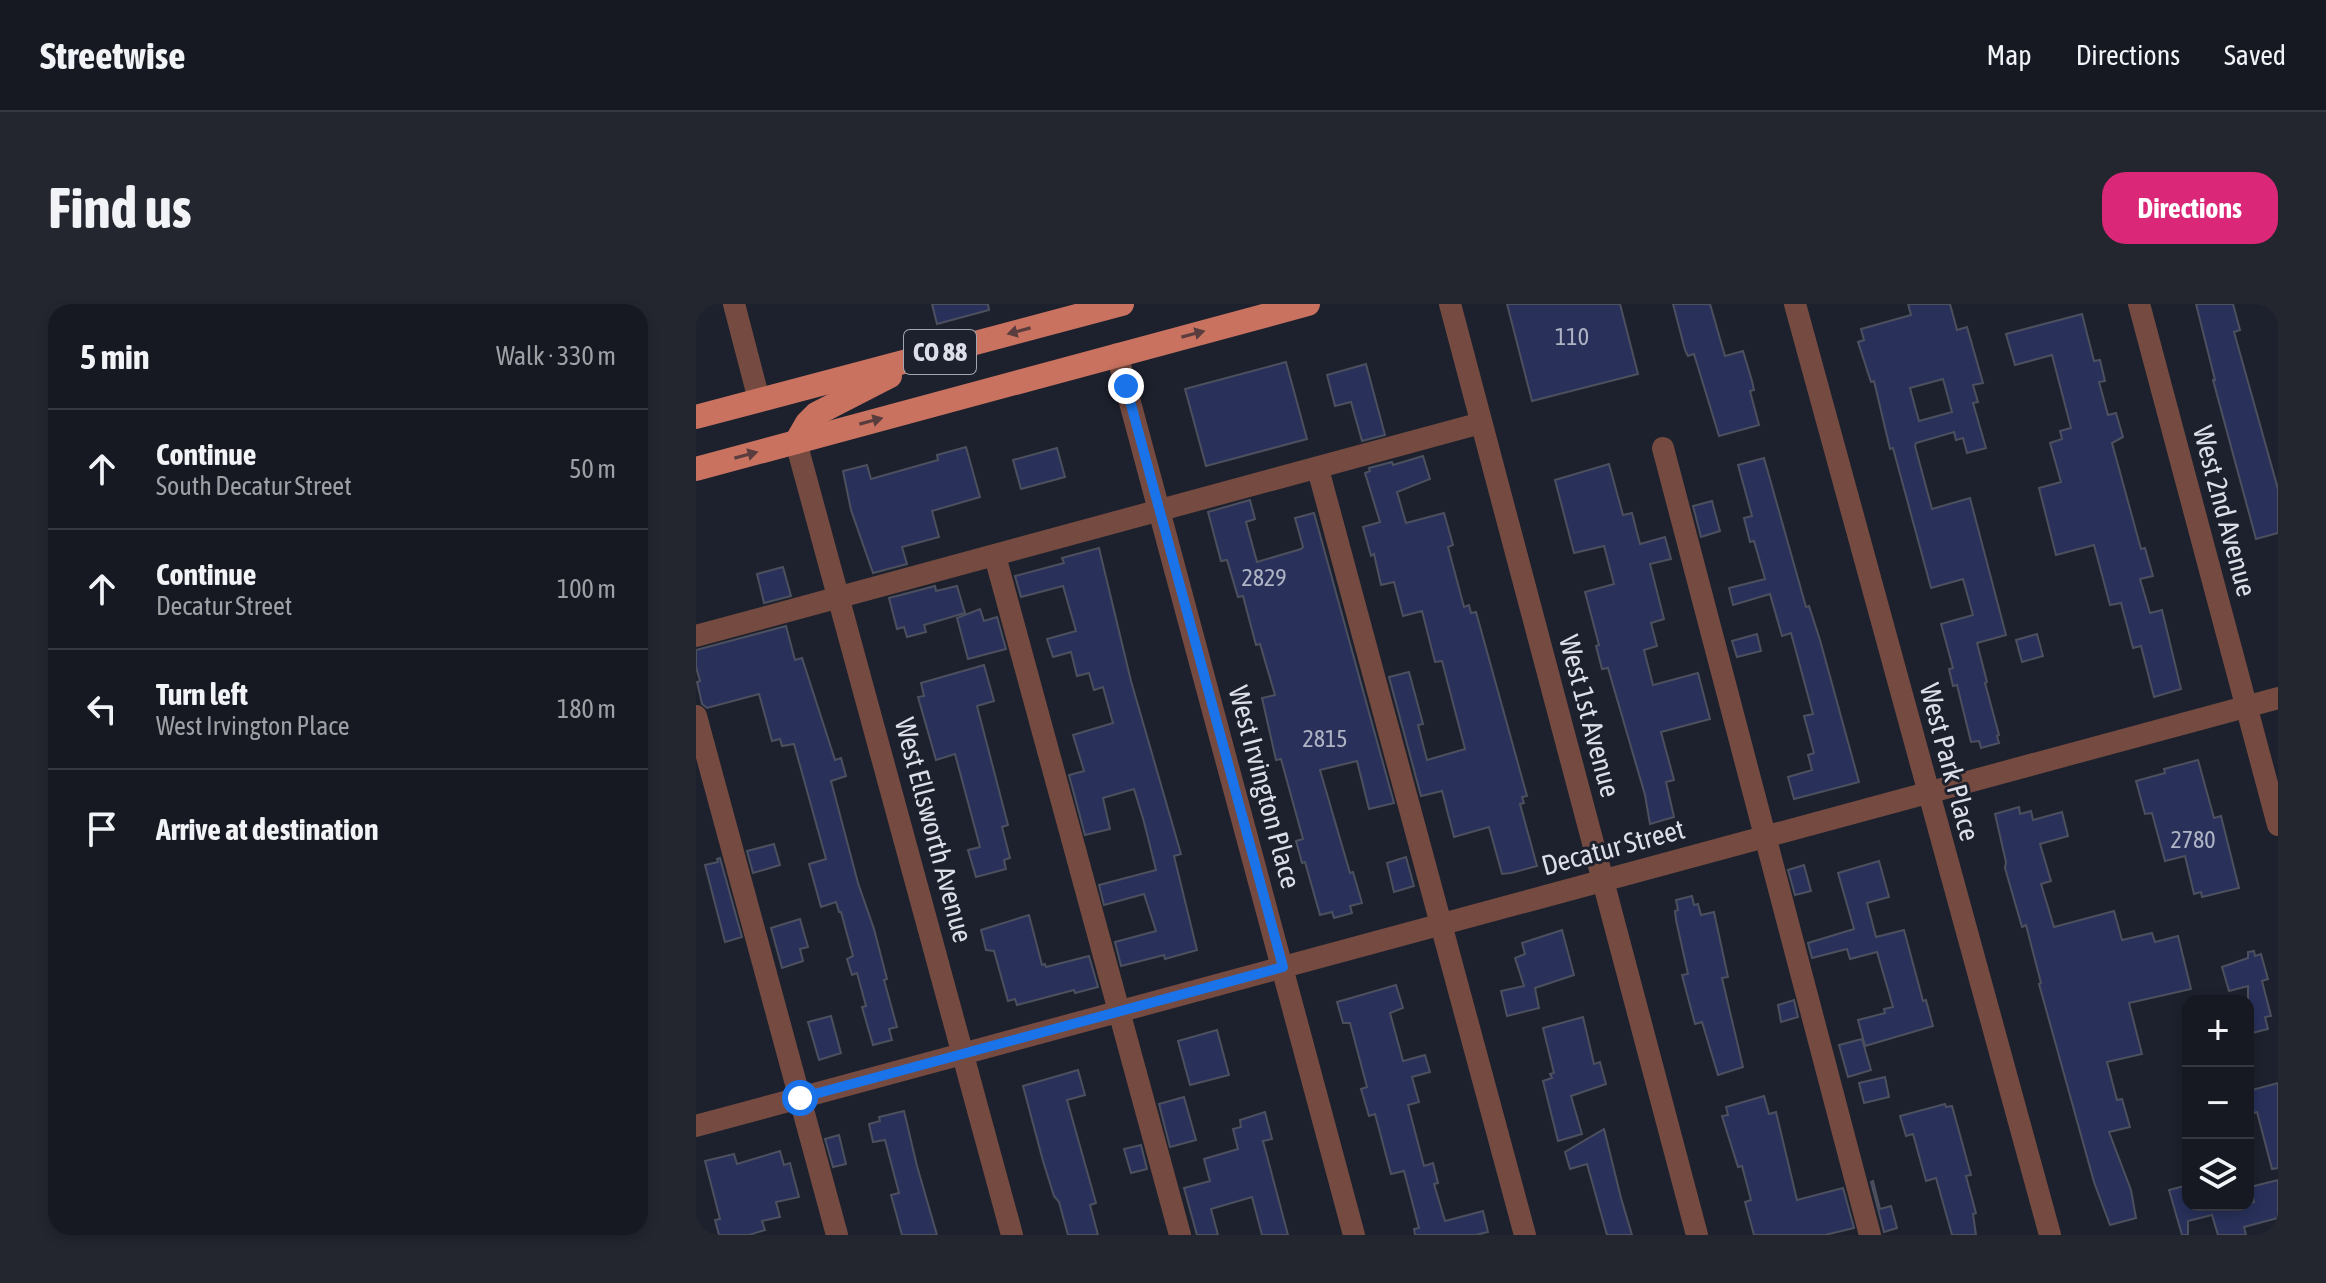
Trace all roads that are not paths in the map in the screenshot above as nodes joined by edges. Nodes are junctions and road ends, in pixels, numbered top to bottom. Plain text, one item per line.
1 (734, 304) edge
2 (1122, 304) edge
3 (1308, 304) edge
4 (1450, 304) edge
5 (1795, 304) edge
6 (2139, 304) edge
7 (1066, 311) edge
8 (940, 352) junction
9 (1117, 354) junction
10 (759, 400) junction
11 (696, 417) edge
12 (1481, 423) junction
13 (796, 442) junction
14 (1663, 448) dead end
15 (696, 469) edge
16 (1318, 469) junction
17 (1160, 512) junction
18 (995, 556) junction
19 (838, 597) junction
20 (696, 636) edge
21 (2278, 698) edge
22 (2247, 706) junction
23 (696, 716) edge
24 (1928, 794) junction
25 (2278, 825) edge
26 (1766, 837) junction
27 (1603, 881) junction
28 (1443, 924) junction
29 (1283, 967) junction
30 (1119, 1011) junction
31 (964, 1054) junction
32 (800, 1098) junction
33 (696, 1126) edge
34 (837, 1235) edge
35 (1012, 1235) edge
36 (1180, 1235) edge
37 (1354, 1235) edge
38 (1525, 1235) edge
39 (1697, 1235) edge
40 (1870, 1235) edge
41 (2050, 1235) edge

1 - 10 street
2 - 7 main road, CO 88
9 -> 3 main road, CO 88
4 - 12 street, West 1st Avenue
5 - 24 street, West Park Place
6 - 22 street, West 2nd Avenue
7 -> 8 main road, CO 88
8 - 10 main road, CO 88
8 - 13 main road
13 -> 9 main road, CO 88
9 - 17 street, West Irvington Place
10 - 11 main road, CO 88
12 - 16 street
12 - 27 street, West 1st Avenue
15 -> 13 main road, CO 88
13 - 19 street, West Ellsworth Avenue
14 - 26 street
16 - 17 street
16 - 28 street
17 - 18 street
17 - 29 street, West Irvington Place
18 - 19 street
18 - 30 street
19 - 20 street
19 - 31 street, West Ellsworth Avenue
21 - 22 street, Decatur Street
22 - 24 street, Decatur Street
22 - 25 street, West 2nd Avenue
23 - 32 street
24 - 26 street, Decatur Street
24 - 41 street, West Park Place
26 - 27 street, Decatur Street
26 - 40 street
27 - 28 street, Decatur Street
27 - 39 street, West 1st Avenue
28 - 29 street, Decatur Street
28 - 38 street
29 - 30 street, Decatur Street
29 - 37 street, West Irvington Place
30 - 31 street, Decatur Street
30 - 36 street
31 - 32 street, Decatur Street
31 - 35 street, West Ellsworth Avenue
32 - 33 street, Decatur Street
32 - 34 street

